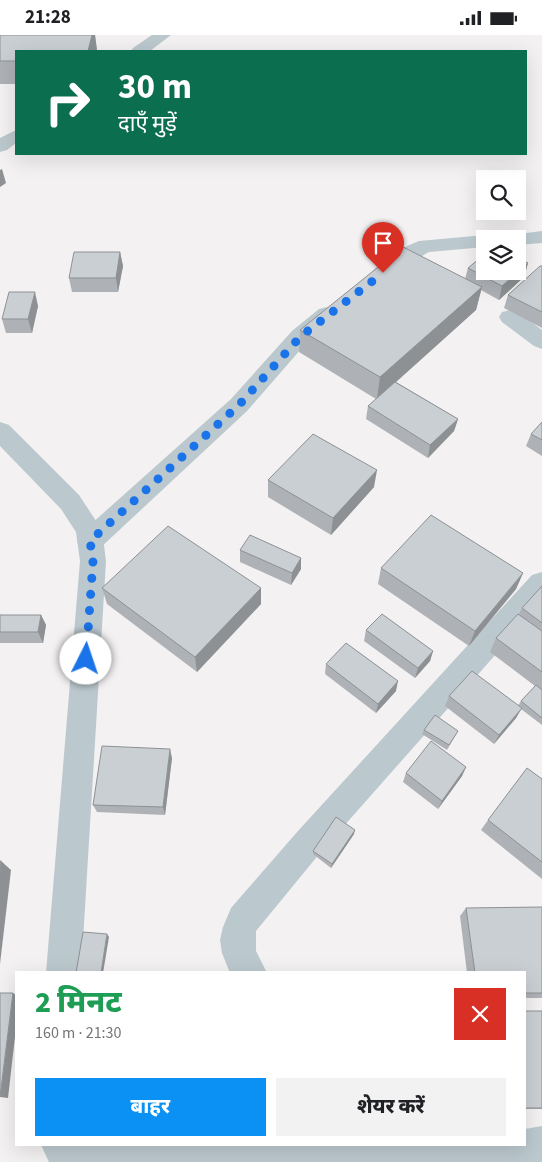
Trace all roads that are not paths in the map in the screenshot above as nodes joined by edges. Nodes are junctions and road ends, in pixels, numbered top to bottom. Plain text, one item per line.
1 (163, 35) edge
2 (140, 50) edge
3 (15, 136) edge
4 (0, 146) edge
5 (542, 237) edge
6 (526, 238) edge
7 (476, 242) edge
8 (368, 284) edge
9 (345, 301) edge
10 (510, 317) dead end
11 (542, 341) edge
12 (0, 431) edge
13 (90, 541) junction
14 (542, 583) edge
15 (63, 971) edge
16 (249, 971) edge
17 (542, 1145) edge
18 (61, 1146) edge
19 (393, 1148) edge
20 (482, 1160) edge

1 - 2 street
3 - 4 street
5 - 6 street
7 - 8 street
9 - 13 street
10 - 11 street
12 - 13 street
13 - 15 street
14 - 16 street
17 - 20 street
18 - 19 street
19 - 20 street

